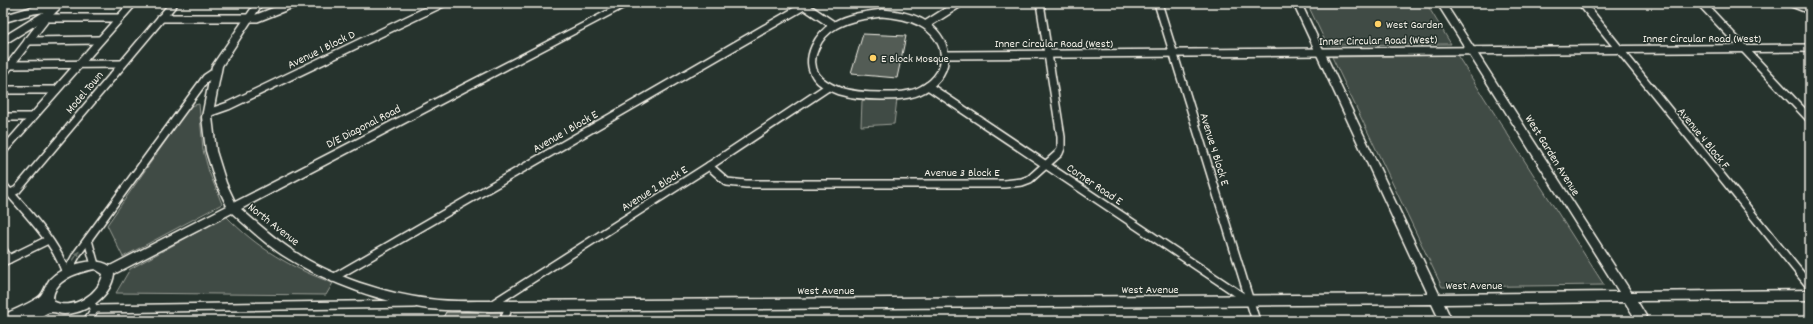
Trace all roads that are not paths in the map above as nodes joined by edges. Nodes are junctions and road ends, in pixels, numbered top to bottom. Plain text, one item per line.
1 (133, 3) edge
2 (174, 3) edge
3 (259, 3) edge
4 (295, 3) edge
5 (443, 3) edge
6 (629, 3) edge
7 (960, 3) edge
8 (1040, 3) edge
9 (1158, 3) edge
10 (1297, 3) edge
11 (1441, 3) edge
12 (1582, 3) edge
13 (1701, 3) edge
14 (1792, 3) edge
15 (804, 4) edge
16 (58, 5) edge
17 (1810, 10) edge
18 (48, 15) junction
19 (120, 18) junction
20 (161, 18) junction
21 (248, 18) junction
22 (3, 19) edge
23 (927, 24) junction
24 (833, 25) junction
25 (99, 40) junction
26 (3, 41) edge
27 (28, 41) junction
28 (1743, 48) junction
29 (1810, 48) edge
30 (1619, 49) junction
31 (1471, 50) junction
32 (1320, 51) junction
33 (1175, 53) junction
34 (1048, 54) junction
35 (946, 55) junction
36 (121, 64) junction
37 (9, 65) junction
38 (76, 65) junction
39 (215, 72) junction
40 (3, 74) edge
41 (928, 86) junction
42 (828, 87) junction
43 (3, 90) edge
44 (56, 90) junction
45 (208, 113) junction
46 (3, 117) edge
47 (32, 117) junction
48 (1810, 119) edge
49 (3, 151) edge
50 (1045, 164) junction
51 (709, 166) junction
52 (3, 185) edge
53 (11, 193) junction
54 (233, 208) junction
55 (48, 240) junction
56 (88, 240) junction
57 (3, 250) edge
58 (6, 260) edge
59 (95, 265) junction
60 (109, 272) junction
61 (66, 274) junction
62 (333, 278) junction
63 (1810, 288) edge
64 (1436, 298) junction
65 (1628, 298) junction
66 (1250, 301) junction
67 (49, 302) junction
68 (429, 304) junction
69 (92, 305) junction
70 (509, 305) junction
71 (490, 306) junction
72 (3, 321) edge
73 (23, 321) edge
74 (87, 321) edge
75 (504, 321) edge
76 (1256, 321) edge
77 (1446, 321) edge
78 (1643, 321) edge

1 - 19 street
2 - 20 street, Model Town
3 - 21 street, North Avenue
4 - 21 street
5 - 45 street, Avenue 1 Block D
6 - 54 street, D/E Diagonal Road
7 - 23 street
8 - 34 street, Avenue 3 Block E
9 - 33 street, Avenue 4 Block E
10 - 32 street
11 - 31 street, West Garden Avenue
12 - 30 street, Avenue 4 Block F
13 - 28 street
14 - 17 street
15 - 24 street
15 - 62 street, Avenue 1 Block E
16 - 18 street
16 - 22 street
18 - 19 street
18 - 26 street
18 - 27 street
19 - 25 street
20 - 21 street
20 - 36 street, Model Town
21 - 39 street, North Avenue
23 - 24 street
23 - 35 street
24 - 42 street
25 - 27 street
25 - 38 street
27 - 37 street
28 - 29 street, Inner Circular Road (West)
28 - 30 street, Inner Circular Road (West)
28 - 48 street
30 - 31 street, Inner Circular Road (West)
30 - 63 street, Avenue 4 Block F
31 - 32 street, Inner Circular Road (West)
31 - 65 street, West Garden Avenue
32 - 33 street, Inner Circular Road (West)
32 - 64 street
33 - 34 street, Inner Circular Road (West)
33 - 66 street, Avenue 4 Block E
34 - 35 street, Inner Circular Road (West)
34 - 50 street, Avenue 3 Block E
35 - 41 street
36 - 38 street
36 - 53 street, Model Town
37 - 38 street
37 - 40 street
38 - 44 street
39 - 45 street, North Avenue
39 - 56 street
41 - 42 street
41 - 50 street, Corner Road E
42 - 51 street, Avenue 2 Block E
43 - 44 street
44 - 47 street
45 - 54 street, North Avenue
46 - 47 street
47 - 49 street
50 - 51 street, Avenue 3 Block E
50 - 66 street, Corner Road E
51 - 71 street, Avenue 2 Block E
52 - 53 street
53 - 55 street
54 - 60 street, D/E Diagonal Road
54 - 62 street, North Avenue
55 - 58 street
55 - 61 street
56 - 59 street
61 -> 56 street
57 - 58 street
59 - 60 street
59 - 61 street
60 - 69 street
61 - 67 street
62 - 68 street, North Avenue
63 - 65 street, West Avenue
64 - 65 street, West Avenue
64 - 66 street, West Avenue
64 - 77 street
65 - 78 street, West Garden Avenue
66 - 70 street, West Avenue
66 - 76 street, Avenue 4 Block E
67 - 69 street
67 - 72 street
67 - 73 street
68 - 69 street
68 - 71 street, North Avenue
69 - 74 street
70 - 71 street, West Avenue
70 - 75 street

